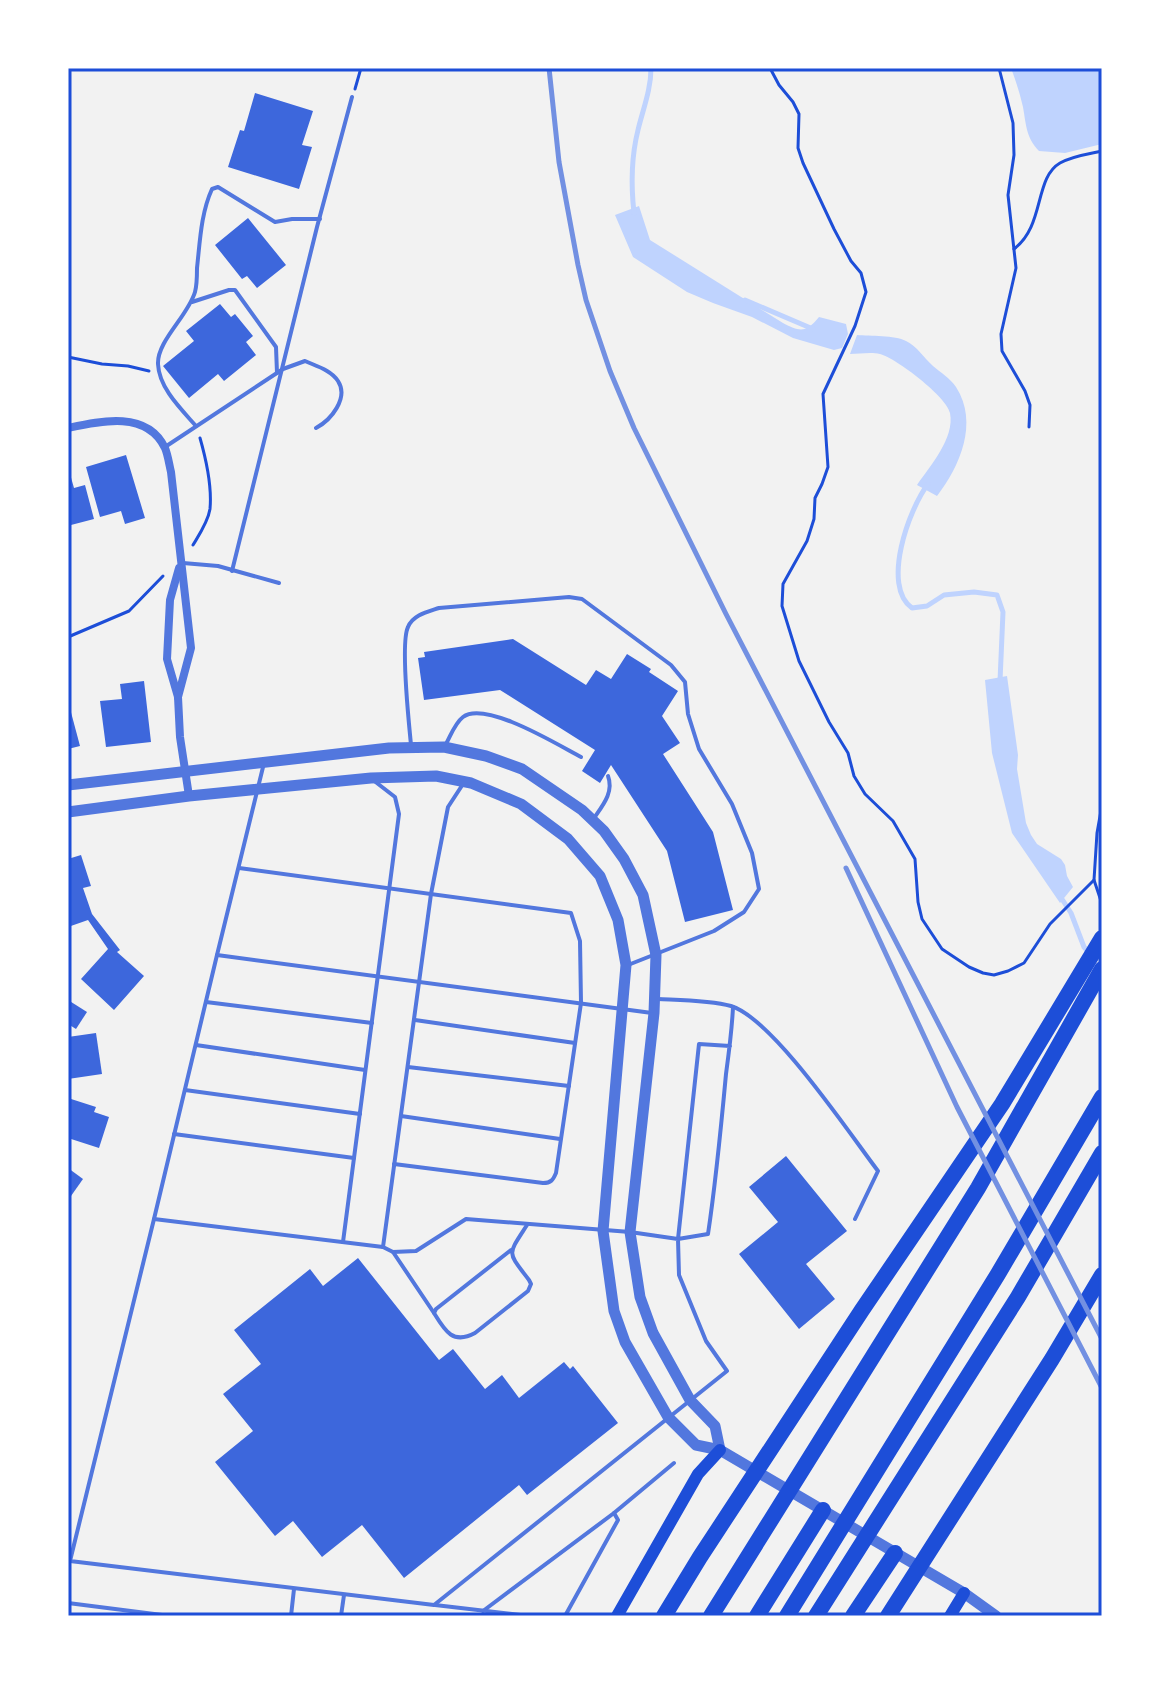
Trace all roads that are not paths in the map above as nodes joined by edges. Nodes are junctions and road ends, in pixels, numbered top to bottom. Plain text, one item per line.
1 (352, 97) road end
2 (320, 219) junction
3 (190, 302) junction
4 (283, 369) junction
5 (277, 373) junction
6 (196, 426) junction
7 (68, 428) edge
8 (316, 428) dead end
9 (165, 447) junction
10 (180, 563) junction
11 (232, 571) junction
12 (279, 583) dead end
13 (178, 697) junction
14 (444, 747) junction
15 (411, 748) junction
16 (581, 757) dead end
17 (264, 762) junction
18 (185, 771) junction
19 (608, 776) dead end
20 (371, 778) junction
21 (464, 782) junction
22 (68, 785) edge
23 (258, 789) junction
24 (189, 796) junction
25 (68, 812) edge
26 (592, 820) junction
27 (239, 868) junction
28 (389, 888) junction
29 (431, 894) junction
30 (1102, 938) edge
31 (217, 955) junction
32 (656, 955) junction
33 (626, 965) junction
34 (1102, 969) edge
35 (378, 977) junction
36 (419, 982) junction
37 (655, 999) junction
38 (1076, 999) junction
39 (206, 1002) junction
40 (581, 1003) junction
41 (733, 1007) junction
42 (622, 1009) junction
43 (654, 1013) junction
44 (414, 1019) junction
45 (372, 1023) junction
46 (575, 1043) junction
47 (196, 1045) junction
48 (730, 1046) junction
49 (407, 1067) junction
50 (365, 1070) junction
51 (569, 1086) junction
52 (185, 1090) junction
53 (1102, 1097) edge
54 (360, 1114) junction
55 (401, 1116) junction
56 (174, 1134) junction
57 (560, 1139) junction
58 (1102, 1153) edge
59 (354, 1158) junction
60 (394, 1164) junction
61 (154, 1219) junction
62 (855, 1219) dead end
63 (527, 1225) junction
64 (603, 1231) junction
65 (630, 1232) junction
66 (678, 1239) junction
67 (343, 1242) junction
68 (383, 1247) junction
69 (511, 1250) junction
70 (393, 1252) junction
71 (1102, 1275) edge
72 (434, 1313) junction
73 (690, 1400) junction
74 (668, 1417) junction
75 (720, 1450) junction
76 (674, 1463) dead end
77 (823, 1510) junction
78 (614, 1513) junction
79 (895, 1553) junction
80 (294, 1589) junction
81 (964, 1593) junction
82 (344, 1594) junction
83 (68, 1603) edge
84 (435, 1605) junction
85 (483, 1611) junction
86 (856, 1612) edge
87 (170, 1616) edge
88 (291, 1616) edge
89 (341, 1616) edge
90 (529, 1616) edge
91 (565, 1616) edge
92 (617, 1616) edge
93 (664, 1616) edge
94 (711, 1616) edge
95 (757, 1616) edge
96 (787, 1616) edge
97 (816, 1616) edge
98 (888, 1616) edge
99 (950, 1616) edge
100 (996, 1616) edge

1 - 2 lane
2 - 3 lane
2 - 4 lane
3 - 5 lane
3 - 6 lane
4 - 5 lane
4 - 8 lane
4 - 11 lane
5 - 6 lane
6 - 9 lane
7 - 9 street
9 - 10 street
10 - 11 lane
10 - 13 street
10 - 13 street
11 - 12 lane
13 - 18 street
14 - 15 street
14 - 16 lane
14 - 26 street
15 - 17 street
15 - 32 lane
17 - 18 street
17 - 23 lane
18 - 22 street
18 - 24 street
19 - 26 lane
20 - 21 street
20 - 23 street
20 - 28 lane
21 - 29 lane
21 - 33 street
23 - 24 street
23 - 27 lane
24 - 25 street
26 - 32 street
27 - 28 lane
27 - 31 lane
28 - 29 lane
28 - 35 lane
29 - 36 lane
29 - 40 lane
30 - 38 highway
31 - 35 lane
31 - 39 lane
32 - 33 lane
32 - 37 street
33 - 42 street
34 - 38 highway
35 - 36 lane
35 - 45 lane
36 - 40 lane
36 - 44 lane
37 - 41 lane
37 - 43 street
38 - 93 highway
38 - 94 highway
39 - 45 lane
39 - 47 lane
40 - 42 lane
40 - 46 lane
41 - 48 lane
41 - 62 lane
42 - 43 lane
42 - 64 street
43 - 65 street
44 - 46 lane
44 - 49 lane
45 - 50 lane
46 - 51 lane
47 - 50 lane
47 - 52 lane
48 - 66 lane
48 - 66 lane
49 - 51 lane
49 - 55 lane
50 - 54 lane
51 - 57 lane
52 - 54 lane
52 - 56 lane
53 - 96 highway
54 - 59 lane
55 - 57 lane
55 - 60 lane
56 - 59 lane
56 - 61 lane
57 - 60 lane
58 - 97 highway
59 - 67 lane
60 - 68 lane
61 - 67 lane
61 - 80 lane
63 - 64 lane
63 - 69 lane
63 - 70 lane
64 - 65 lane
64 - 74 street
65 - 66 lane
65 - 73 street
66 - 73 lane
67 - 68 lane
68 - 70 lane
69 - 72 lane
69 - 72 lane
70 - 72 lane
71 - 98 highway
73 - 74 lane
73 - 75 street
74 - 75 street
74 - 84 lane
75 - 77 street
75 - 92 main road
76 - 78 lane
77 - 79 street
77 - 95 highway
78 - 85 lane
78 - 91 lane
79 - 81 street
79 - 86 highway
80 - 82 lane
80 - 88 lane
81 - 99 main road
81 - 100 street
82 - 84 lane
82 - 89 lane
83 - 87 lane
84 - 85 lane
85 - 90 lane

